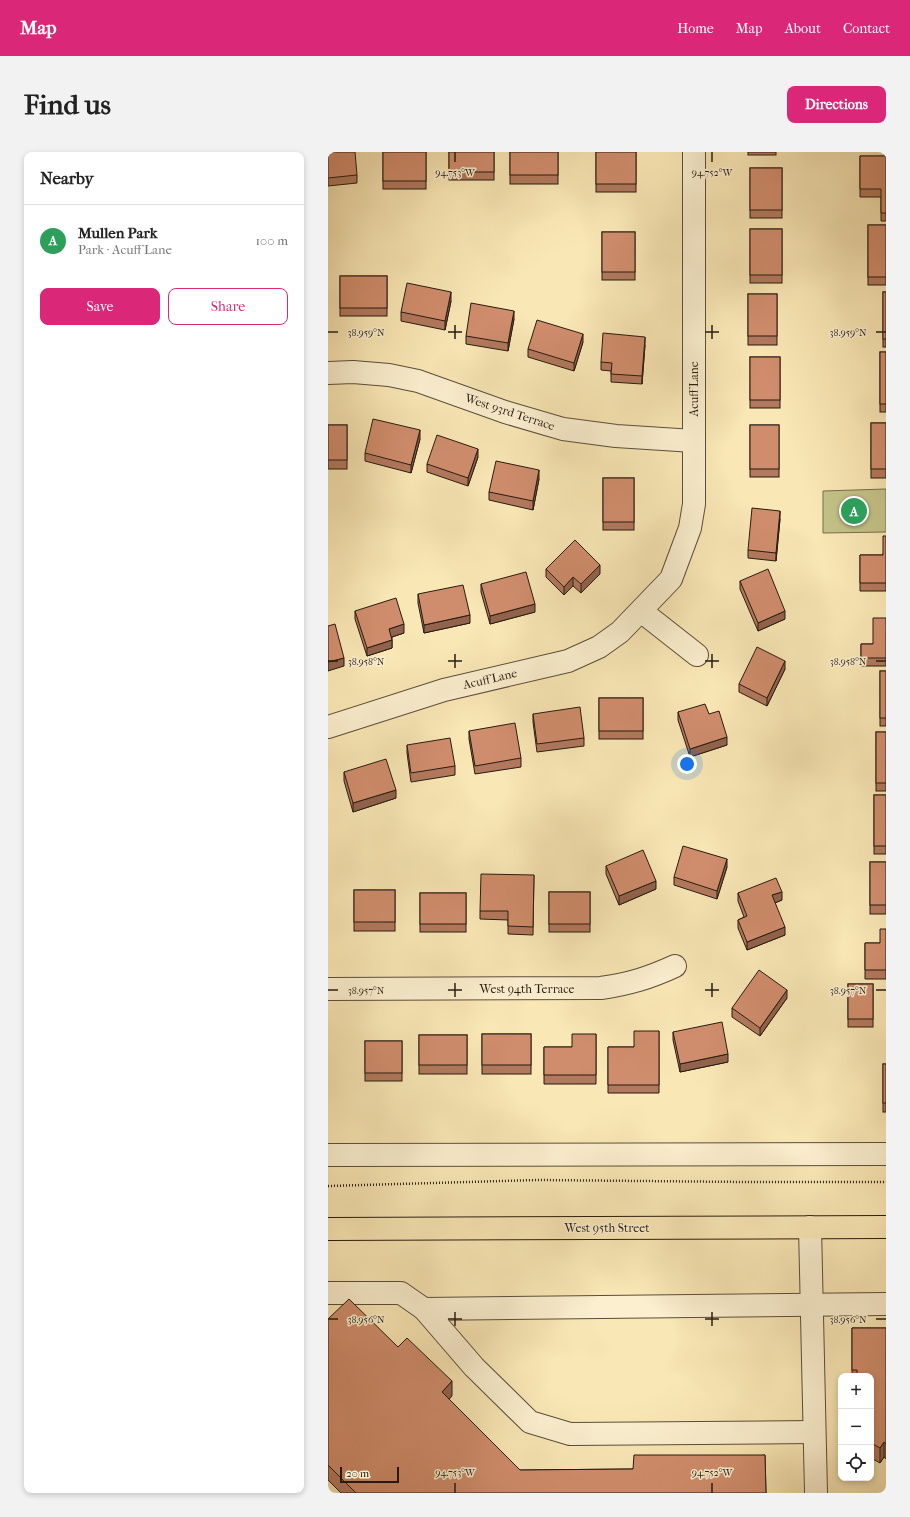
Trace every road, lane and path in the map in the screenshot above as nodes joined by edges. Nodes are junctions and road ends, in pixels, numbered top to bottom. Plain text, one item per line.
1 (694, 152) edge
2 (328, 373) edge
3 (694, 441) junction
4 (641, 611) junction
5 (697, 655) dead end
6 (328, 727) edge
7 (675, 966) dead end
8 (328, 989) edge
9 (886, 1154) edge
10 (328, 1156) edge
11 (886, 1182) edge
12 (328, 1186) edge
13 (810, 1227) junction
14 (886, 1227) edge
15 (328, 1229) edge
16 (328, 1293) edge
17 (812, 1304) junction
18 (886, 1304) edge
19 (424, 1309) junction
20 (814, 1432) junction
21 (816, 1493) edge

1 - 3 street, Acuff Lane
2 - 3 street, West 93rd Terrace
3 - 4 street, Acuff Lane
4 - 5 street
4 - 6 street, Acuff Lane
7 - 8 street, West 94th Terrace
9 - 10 street
11 - 12 path
13 - 14 main road, West 95th Street
13 - 15 main road, West 95th Street
13 - 17 street
16 - 19 street
17 - 18 street
17 - 19 street
17 - 20 street
19 - 20 street
20 - 21 street

